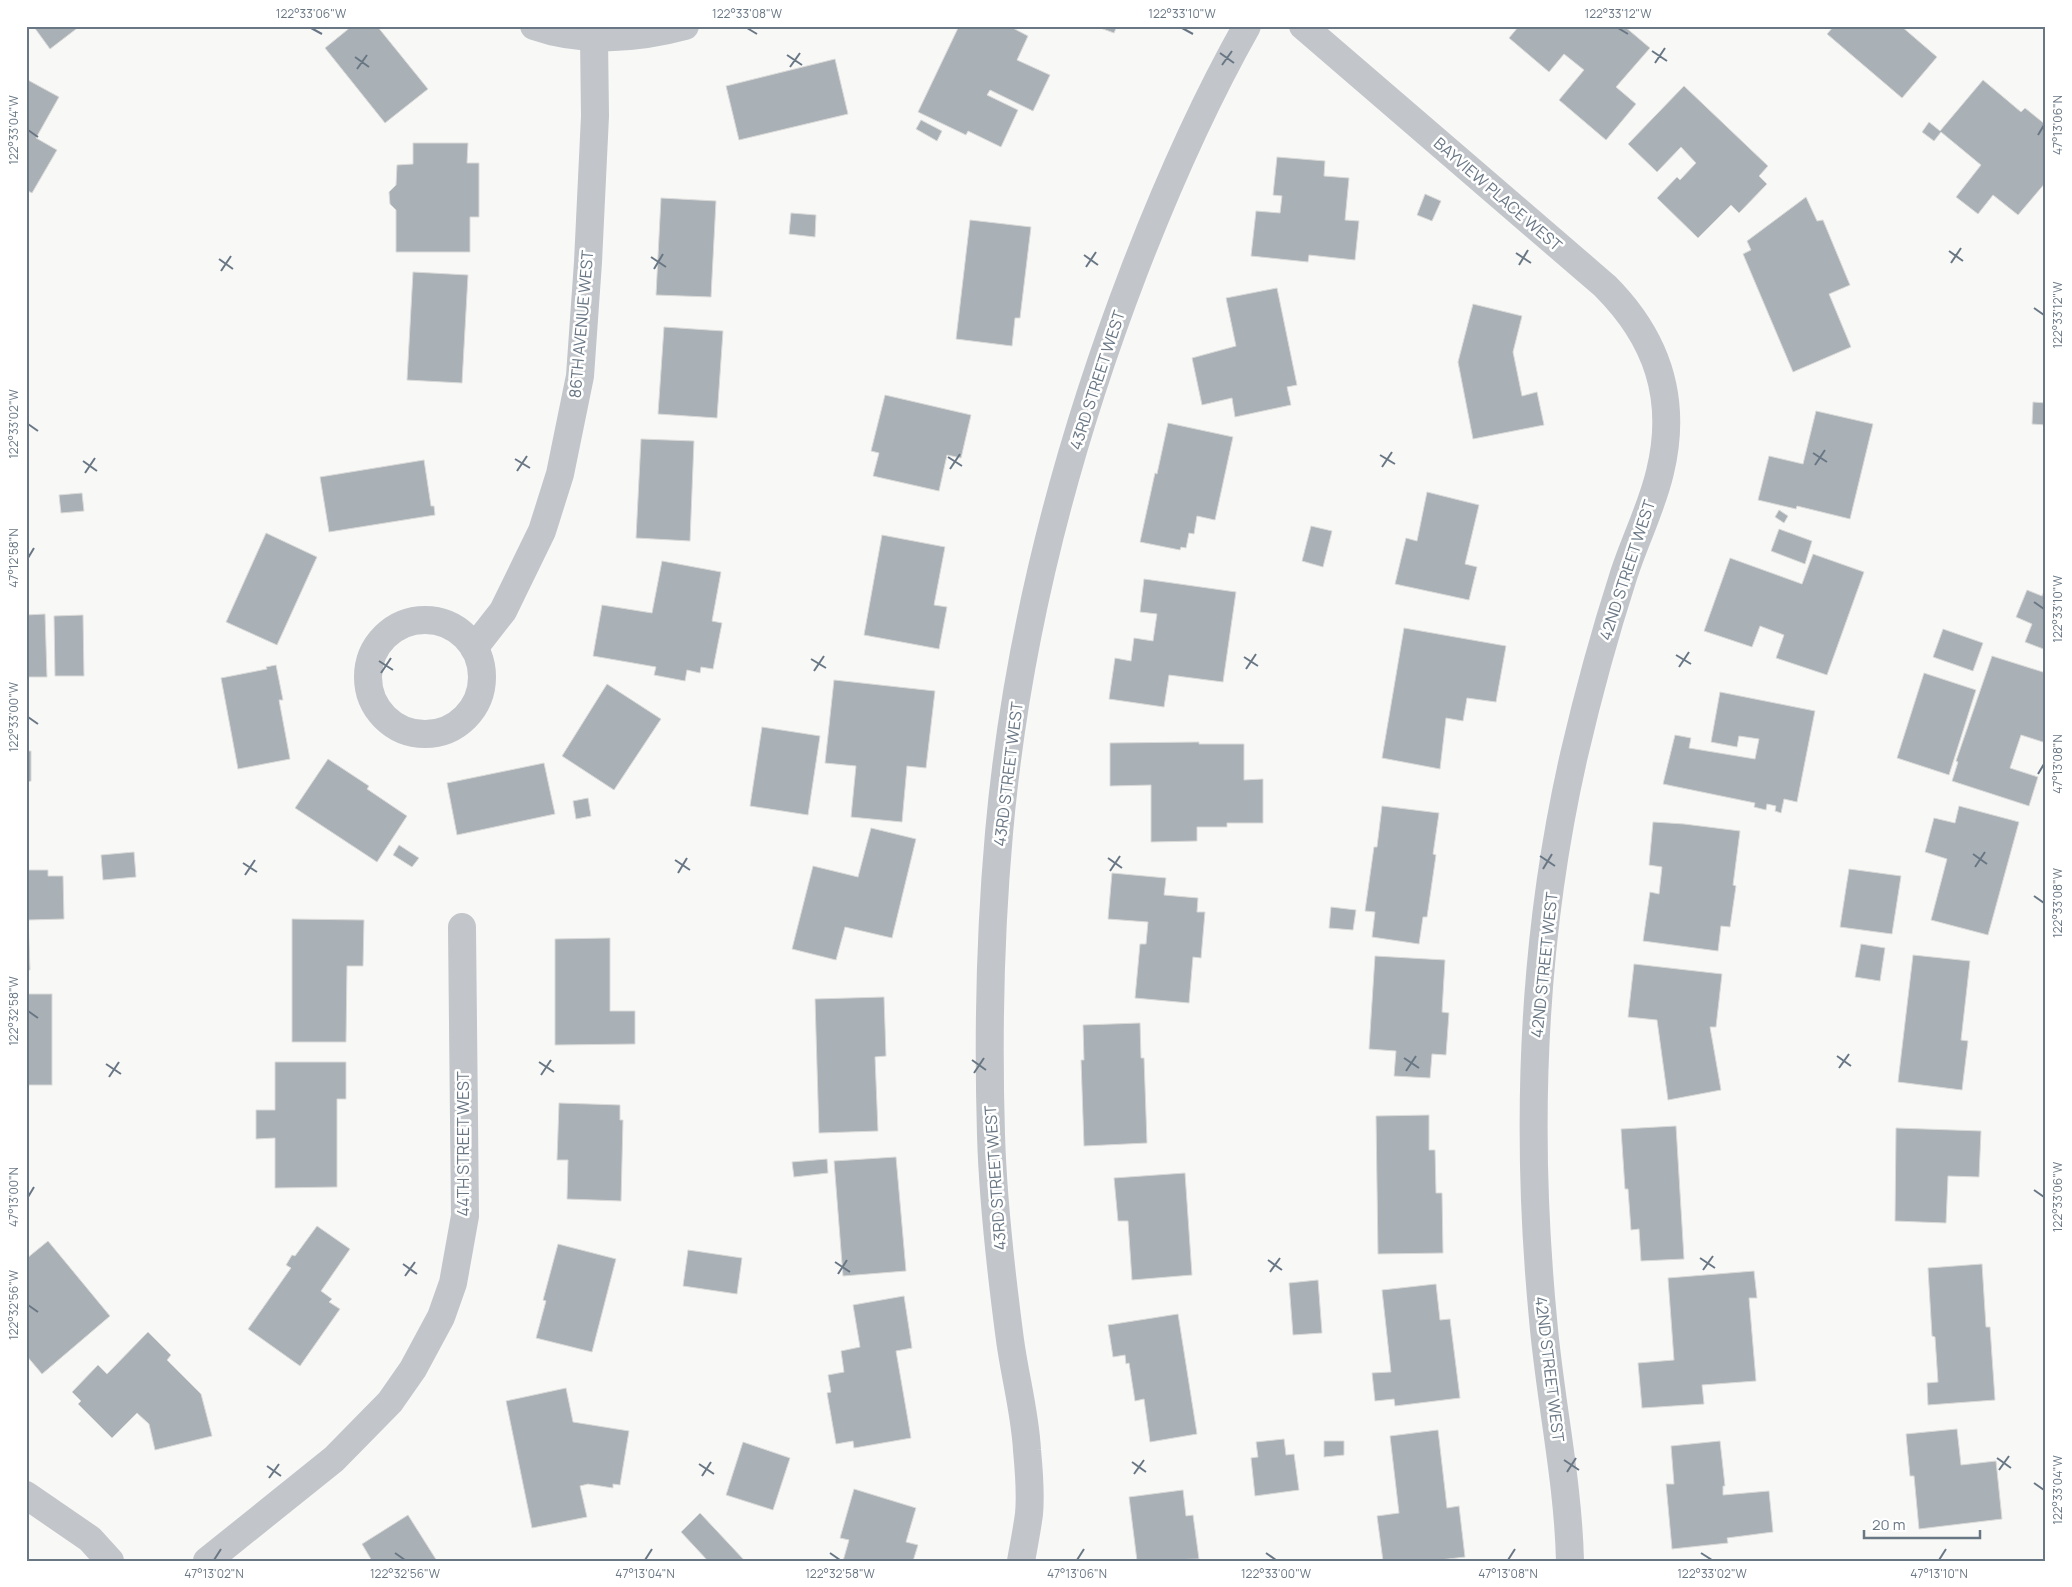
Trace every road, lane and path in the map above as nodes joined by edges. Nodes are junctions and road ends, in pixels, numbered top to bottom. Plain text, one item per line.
1 (534, 26) edge
2 (685, 26) edge
3 (1247, 26) edge
4 (1303, 26) edge
5 (594, 37) junction
6 (1663, 383) joint
7 (474, 648) junction
8 (462, 927) dead end
9 (26, 1495) edge
10 (110, 1561) edge
11 (207, 1561) edge
12 (1021, 1561) edge
13 (1570, 1561) edge

1 - 5 street
2 - 5 street
3 - 12 street, 43RD STREET WEST
4 - 6 street, BAYVIEW PLACE WEST
5 - 7 street, 86TH AVENUE WEST
6 - 13 street, 42ND STREET WEST
7 - 7 street
8 - 11 street, 44TH STREET WEST
9 - 10 street

